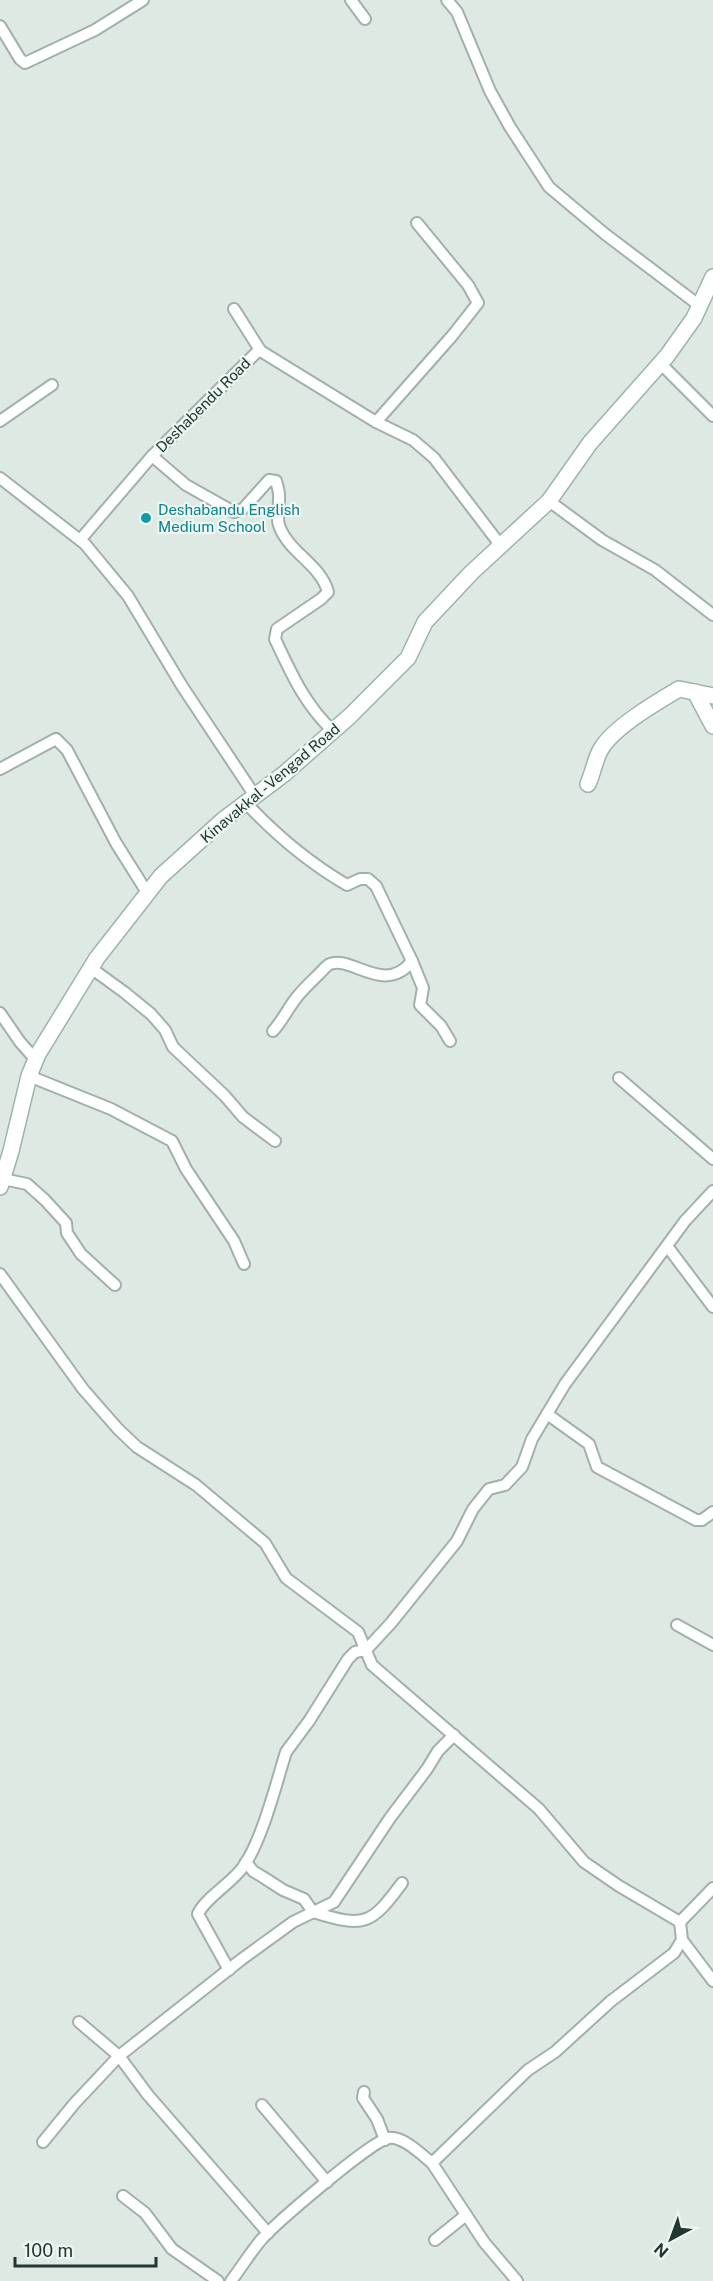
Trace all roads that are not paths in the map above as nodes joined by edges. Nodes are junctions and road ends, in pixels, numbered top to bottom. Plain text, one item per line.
1 (143, 0) edge
2 (351, 0) edge
3 (447, 0) edge
4 (365, 19) dead end
5 (0, 26) edge
6 (417, 223) dead end
7 (713, 277) edge
8 (699, 306) junction
9 (234, 309) dead end
10 (260, 350) junction
11 (660, 363) junction
12 (52, 385) dead end
13 (713, 416) edge
14 (0, 421) edge
15 (376, 422) junction
16 (152, 456) junction
17 (0, 479) edge
18 (549, 501) junction
19 (80, 540) junction
20 (501, 546) junction
21 (713, 615) edge
22 (695, 692) junction
23 (713, 696) edge
24 (713, 726) edge
25 (333, 731) junction
26 (0, 769) edge
27 (588, 784) dead end
28 (251, 800) junction
29 (148, 894) junction
30 (412, 961) junction
31 (91, 968) junction
32 (0, 1013) edge
33 (273, 1031) dead end
34 (450, 1041) dead end
35 (36, 1060) junction
36 (29, 1076) junction
37 (619, 1078) dead end
38 (275, 1141) dead end
39 (713, 1159) edge
40 (1, 1183) edge
41 (713, 1191) edge
42 (668, 1246) junction
43 (244, 1264) dead end
44 (0, 1274) edge
45 (115, 1286) dead end
46 (713, 1307) edge
47 (547, 1414) junction
48 (713, 1512) edge
49 (677, 1625) dead end
50 (713, 1645) edge
51 (366, 1650) junction
52 (454, 1735) junction
53 (246, 1862) junction
54 (402, 1883) dead end
55 (713, 1888) edge
56 (313, 1912) junction
57 (680, 1922) junction
58 (682, 1940) junction
59 (229, 1970) junction
60 (713, 1981) edge
61 (79, 2022) dead end
62 (119, 2056) junction
63 (364, 2092) dead end
64 (262, 2105) dead end
65 (385, 2140) junction
66 (43, 2142) dead end
67 (432, 2163) junction
68 (327, 2182) junction
69 (123, 2196) dead end
70 (466, 2215) junction
71 (268, 2233) junction
72 (435, 2240) dead end
73 (218, 2281) edge
74 (231, 2281) edge
75 (517, 2281) edge

1 - 5 street
2 - 4 street
3 - 8 street
6 - 15 street
7 - 8 main road, Kinavakkal - Vengad Road
8 - 11 main road, Kinavakkal - Vengad Road
9 - 10 street
10 - 15 street, Deshabendu Road
10 - 16 street, Deshabendu Road
11 - 13 street
11 - 18 main road, Kinavakkal - Vengad Road
12 - 14 street
15 - 20 street, Deshabendu Road
16 - 19 street
16 - 25 street, Deshabendu Road
17 - 19 street
18 - 20 main road, Kinavakkal - Vengad Road
18 - 21 street
19 - 28 street
20 - 25 main road, Kinavakkal - Vengad Road
22 - 23 main road
22 - 24 main road
22 - 27 main road
25 - 28 main road, Kinavakkal - Vengad Road
26 - 29 street
28 - 29 main road, Kinavakkal - Vengad Road
28 - 30 street
29 - 31 main road, Kinavakkal - Vengad Road
30 - 33 street
30 - 34 street
31 - 35 main road, Kinavakkal - Vengad Road
31 - 38 street
32 - 35 street
35 - 36 main road, Kinavakkal - Vengad Road
36 - 40 main road, Kinavakkal - Vengad Road
36 - 43 street
37 - 39 street
40 - 45 street
41 - 42 street
42 - 46 street
42 - 47 street
44 - 51 street
47 - 48 street
47 - 51 street
49 - 50 street
51 - 52 street
51 - 53 street
52 - 56 street
52 - 57 street
53 - 56 street
53 - 59 street
54 - 56 street
55 - 57 street
56 - 59 street
57 - 58 street
58 - 60 street
58 - 67 street
59 - 62 street
61 - 62 street
62 - 66 street
62 - 71 street
63 - 65 street
64 - 68 street
65 - 67 street
65 - 68 street
67 - 70 street
68 - 71 street
69 - 73 street
70 - 72 street
70 - 75 street
71 - 74 street

